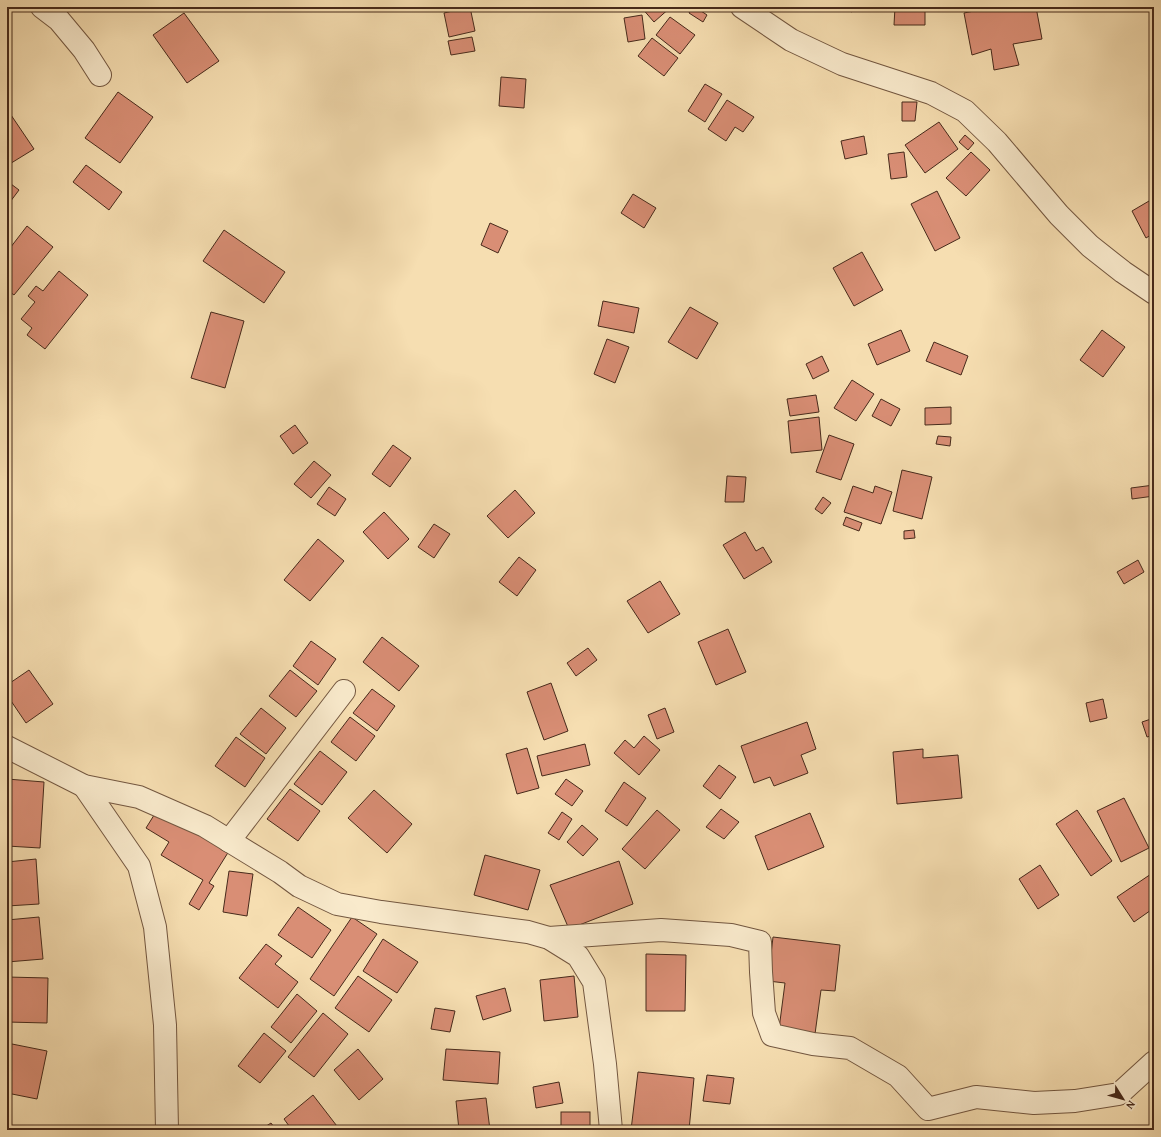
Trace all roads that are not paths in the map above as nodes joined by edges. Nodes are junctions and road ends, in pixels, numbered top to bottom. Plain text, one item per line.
1 (42, 7) edge
2 (742, 7) edge
3 (100, 75) dead end
4 (1154, 293) edge
5 (344, 691) dead end
6 (7, 747) edge
7 (84, 786) junction
8 (229, 841) junction
9 (549, 938) junction
10 (1154, 1062) edge
11 (167, 1130) edge
12 (611, 1130) edge

1 - 3 street
2 - 4 street
5 - 8 street
6 - 7 street
7 - 8 street
7 - 11 street
8 - 9 street
9 - 10 street
9 - 12 street

